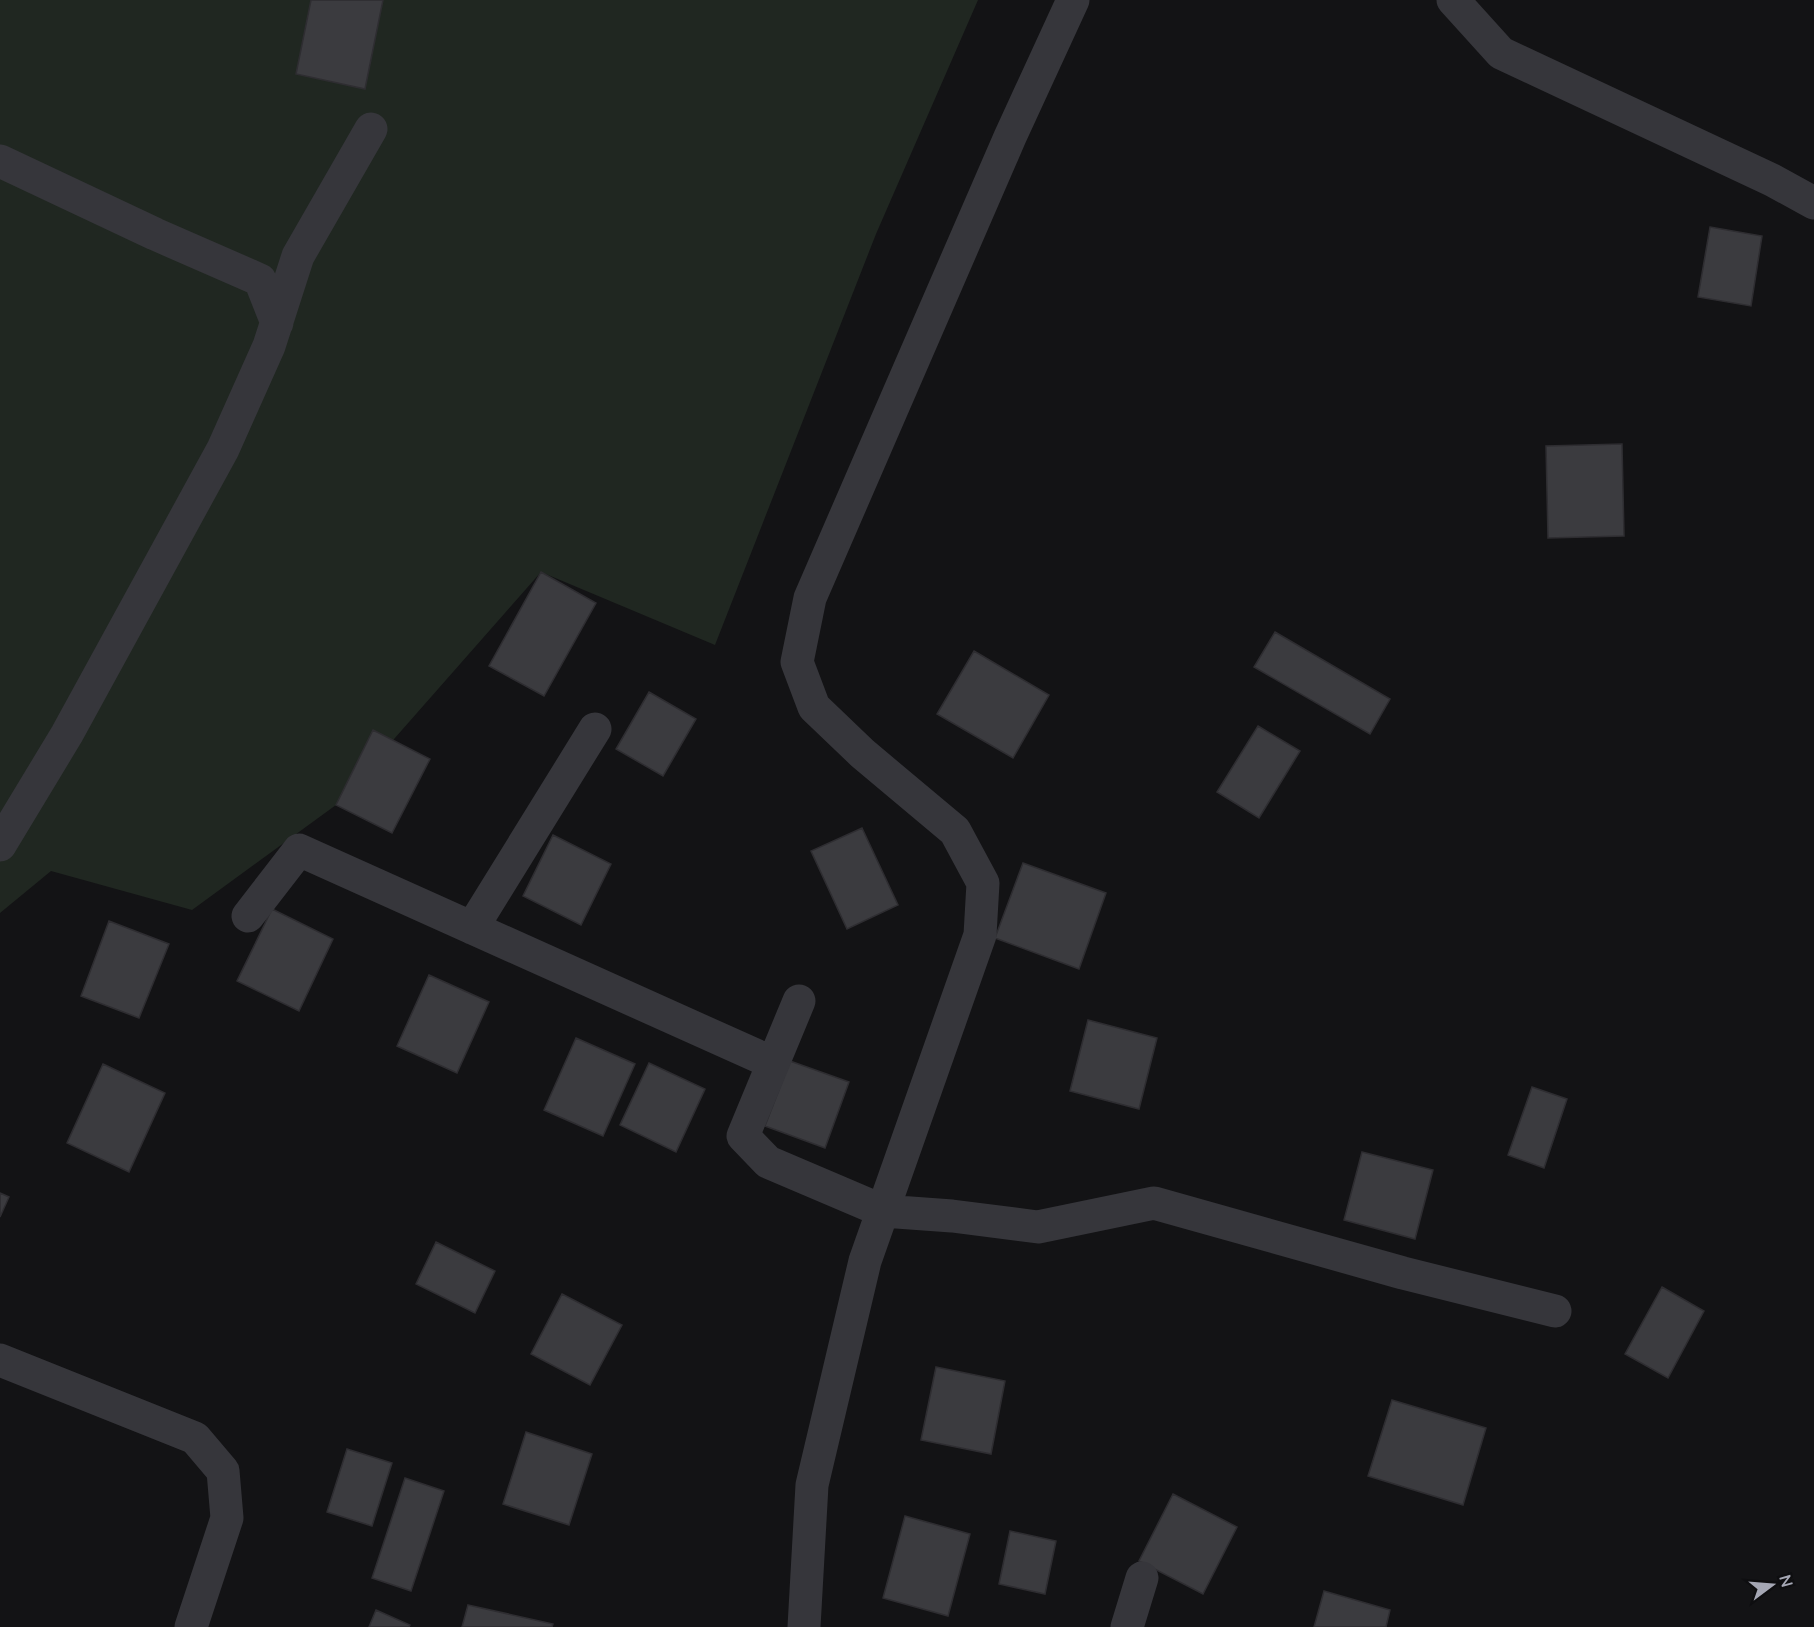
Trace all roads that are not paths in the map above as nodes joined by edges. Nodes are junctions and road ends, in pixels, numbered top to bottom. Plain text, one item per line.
1 (1073, 0) edge
2 (1453, 0) edge
3 (370, 129) dead end
4 (0, 161) edge
5 (1814, 203) edge
6 (277, 323) junction
7 (595, 729) dead end
8 (0, 845) edge
9 (248, 916) dead end
10 (472, 928) junction
11 (799, 1001) dead end
12 (773, 1063) junction
13 (883, 1211) junction
14 (1555, 1311) dead end
15 (0, 1360) edge
16 (1142, 1578) dead end
17 (190, 1627) edge
18 (804, 1627) edge
19 (1127, 1627) edge

1 - 13 street
2 - 5 street
3 - 6 street
4 - 6 street
6 - 8 street
7 - 10 street
9 - 10 street
10 - 12 street
11 - 12 street
12 - 13 street
13 - 14 street
13 - 18 street
15 - 17 street
16 - 19 street

